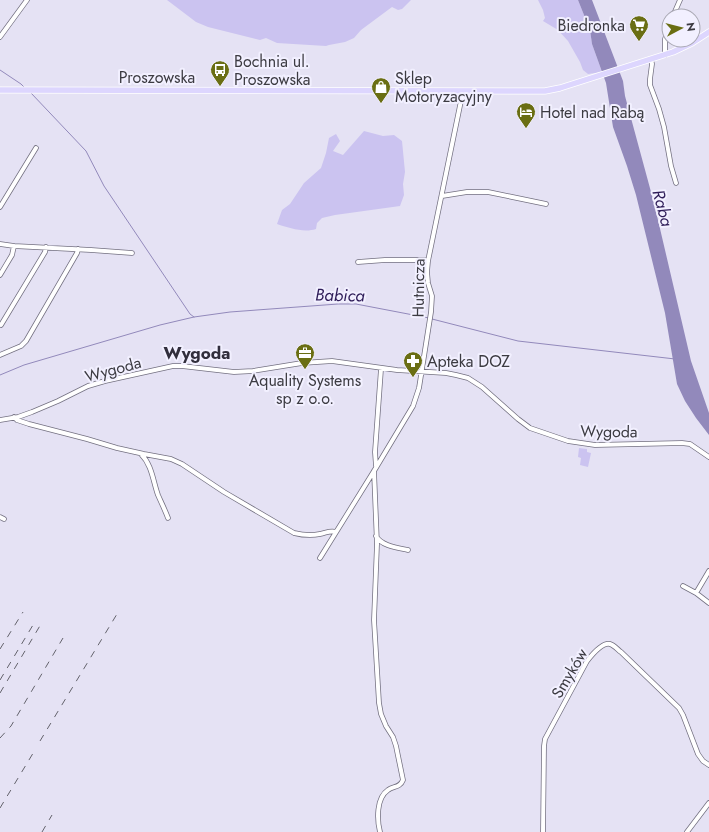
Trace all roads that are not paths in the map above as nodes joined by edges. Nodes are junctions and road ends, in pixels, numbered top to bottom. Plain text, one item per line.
1 (27, 0) edge
2 (709, 32) edge
3 (0, 37) edge
4 (665, 48) edge
5 (665, 55) junction
6 (651, 59) junction
7 (0, 90) edge
8 (463, 91) junction
9 (36, 148) dead end
10 (676, 183) dead end
11 (442, 196) junction
12 (546, 204) dead end
13 (0, 207) edge
14 (0, 244) edge
15 (14, 246) junction
16 (46, 247) junction
17 (78, 249) junction
18 (132, 253) dead end
19 (428, 261) junction
20 (358, 262) dead end
21 (0, 275) edge
22 (1, 325) edge
23 (0, 355) edge
24 (381, 369) junction
25 (422, 372) junction
26 (14, 417) junction
27 (0, 420) edge
28 (140, 454) junction
29 (709, 457) edge
30 (375, 469) junction
31 (168, 518) dead end
32 (336, 532) junction
33 (376, 536) junction
34 (408, 550) dead end
35 (320, 558) dead end
36 (709, 571) edge
37 (683, 586) dead end
38 (696, 593) junction
39 (709, 603) edge
40 (709, 764) edge
41 (709, 803) edge
42 (380, 832) edge
43 (543, 832) edge
44 (687, 832) edge

1 - 3 street
2 - 5 main road, Proszowska
4 - 5 street
5 - 6 main road, Proszowska
6 - 8 main road, Proszowska
6 - 10 street
7 - 8 main road, Proszowska
8 - 11 street, Hutnicza
9 - 13 street
11 - 12 street
11 - 19 street, Hutnicza
14 - 15 street
15 - 16 street
15 - 21 street
16 - 17 street
16 - 22 street
17 - 18 street
17 - 23 street
19 - 20 street
19 - 25 street, Hutnicza
24 - 25 street, Wygoda
24 - 26 street, Wygoda
24 - 30 street
25 - 29 street, Wygoda
25 - 30 street, Hutnicza
26 - 27 street, Wygoda
26 - 28 street
28 - 31 street
28 - 32 street
30 - 32 street, Hutnicza
30 - 33 street
32 - 35 street, Hutnicza
33 - 34 street
33 - 42 street
36 - 38 street
37 - 38 street
38 - 39 street
40 - 43 street, Smyków
41 - 44 street

